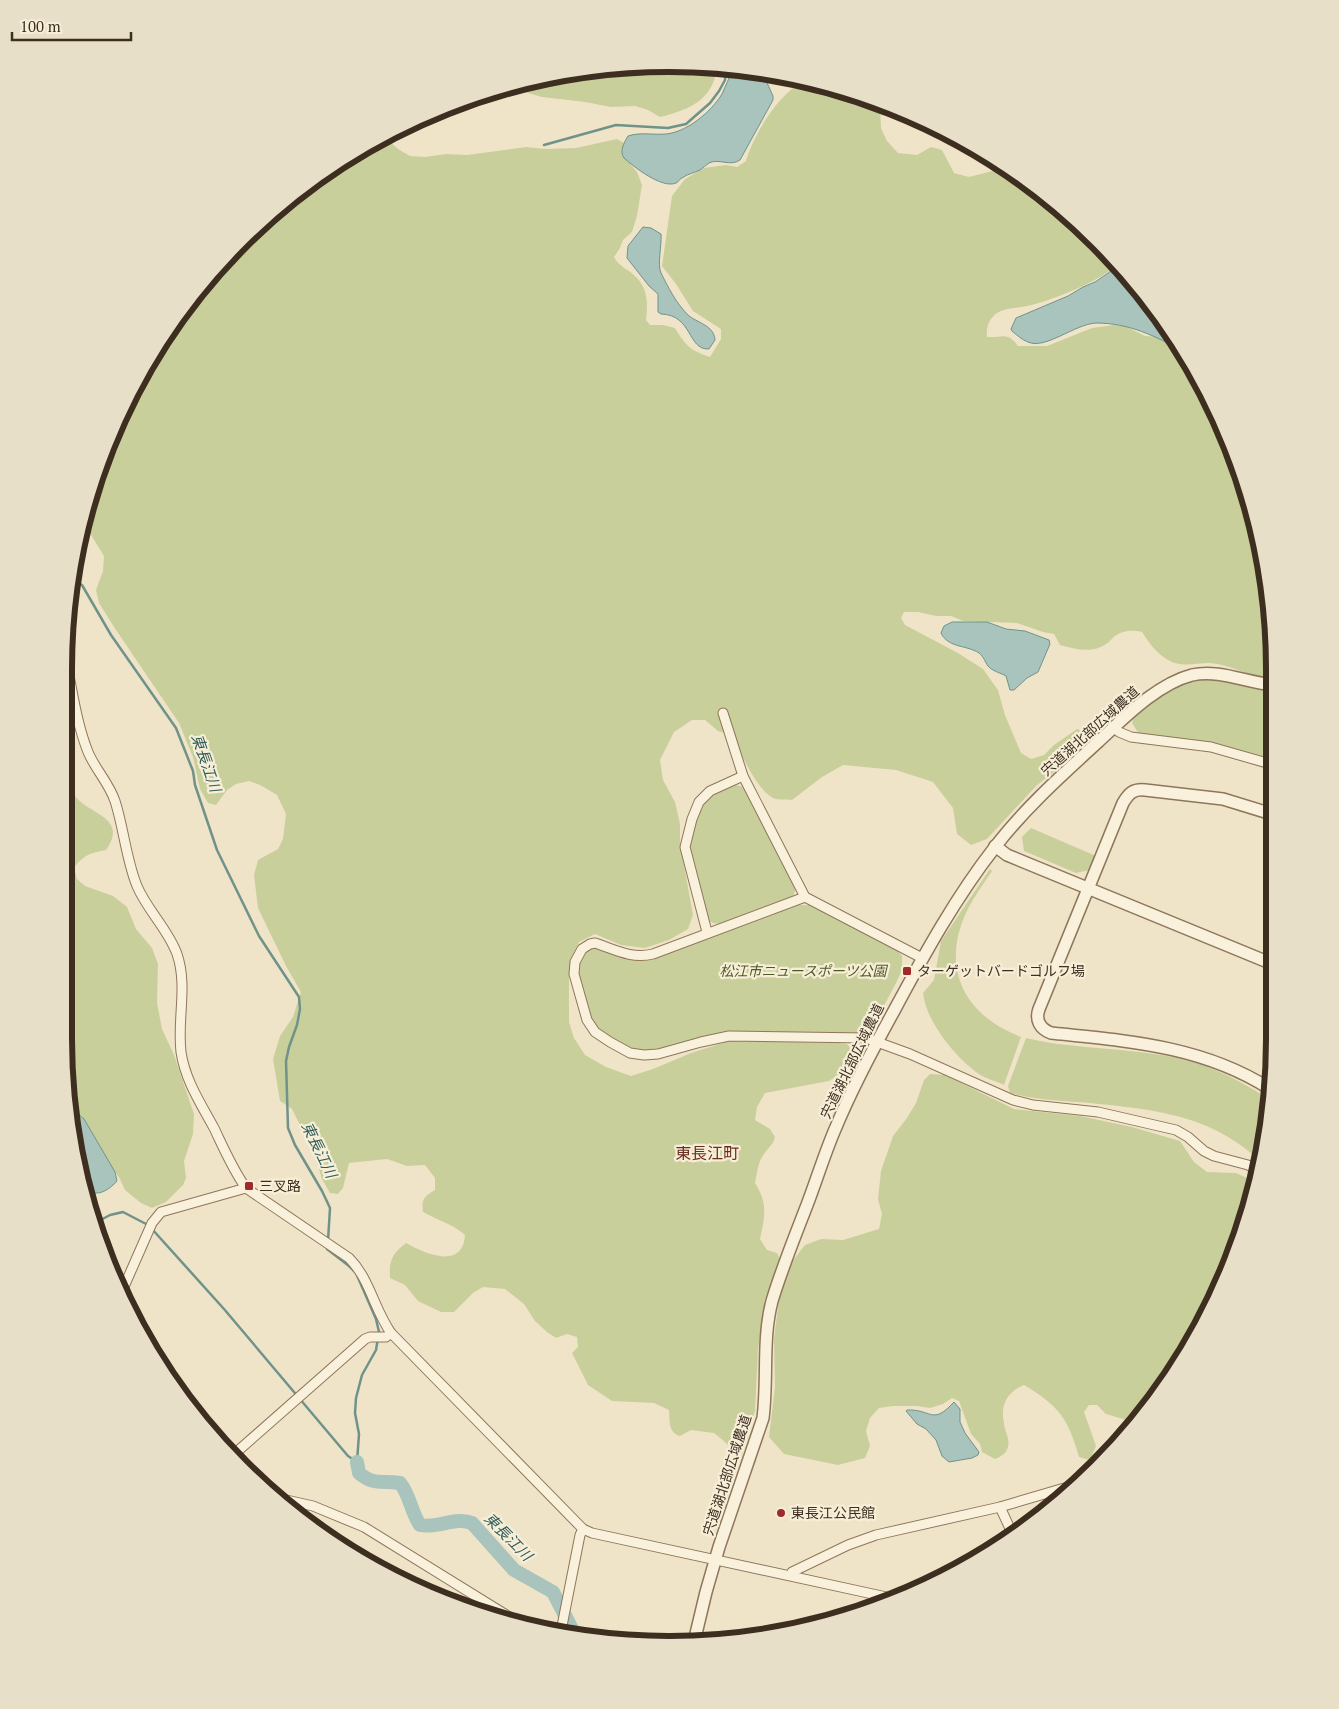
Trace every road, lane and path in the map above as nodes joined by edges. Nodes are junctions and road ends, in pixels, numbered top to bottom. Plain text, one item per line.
1 (1266, 683) edge
2 (72, 688) edge
3 (723, 714) dead end
4 (1114, 728) junction
5 (1266, 763) edge
6 (743, 776) junction
7 (1266, 812) edge
8 (995, 846) junction
9 (1088, 888) junction
10 (805, 897) junction
11 (707, 932) junction
12 (922, 958) junction
13 (1266, 961) edge
14 (876, 1043) junction
15 (1264, 1086) edge
16 (1252, 1167) edge
17 (246, 1188) junction
18 (125, 1284) edge
19 (391, 1333) junction
20 (237, 1451) edge
21 (1062, 1489) edge
22 (292, 1501) edge
23 (1000, 1507) junction
24 (584, 1529) junction
25 (1010, 1529) edge
26 (715, 1560) junction
27 (791, 1575) junction
28 (884, 1596) edge
29 (501, 1612) edge
30 (561, 1626) edge
31 (696, 1635) edge

1 - 4 street, 宍道湖北部広域農道
2 - 17 street
3 - 6 street
4 - 5 street
4 - 8 street, 宍道湖北部広域農道
6 - 10 street
6 - 11 street
7 - 9 street
8 - 9 street
8 - 12 street, 宍道湖北部広域農道
9 - 13 street
9 - 15 street
10 - 11 street
10 - 12 street
11 - 14 street
12 - 14 street, 宍道湖北部広域農道
14 - 16 street
14 - 26 street, 宍道湖北部広域農道
17 - 18 street
17 - 19 street
19 - 20 street
19 - 24 street
21 - 23 street
22 - 29 street
23 - 25 street
23 - 27 street
24 - 26 street
24 - 30 street
26 - 27 street
26 - 31 street, 宍道湖北部広域農道
27 - 28 street

